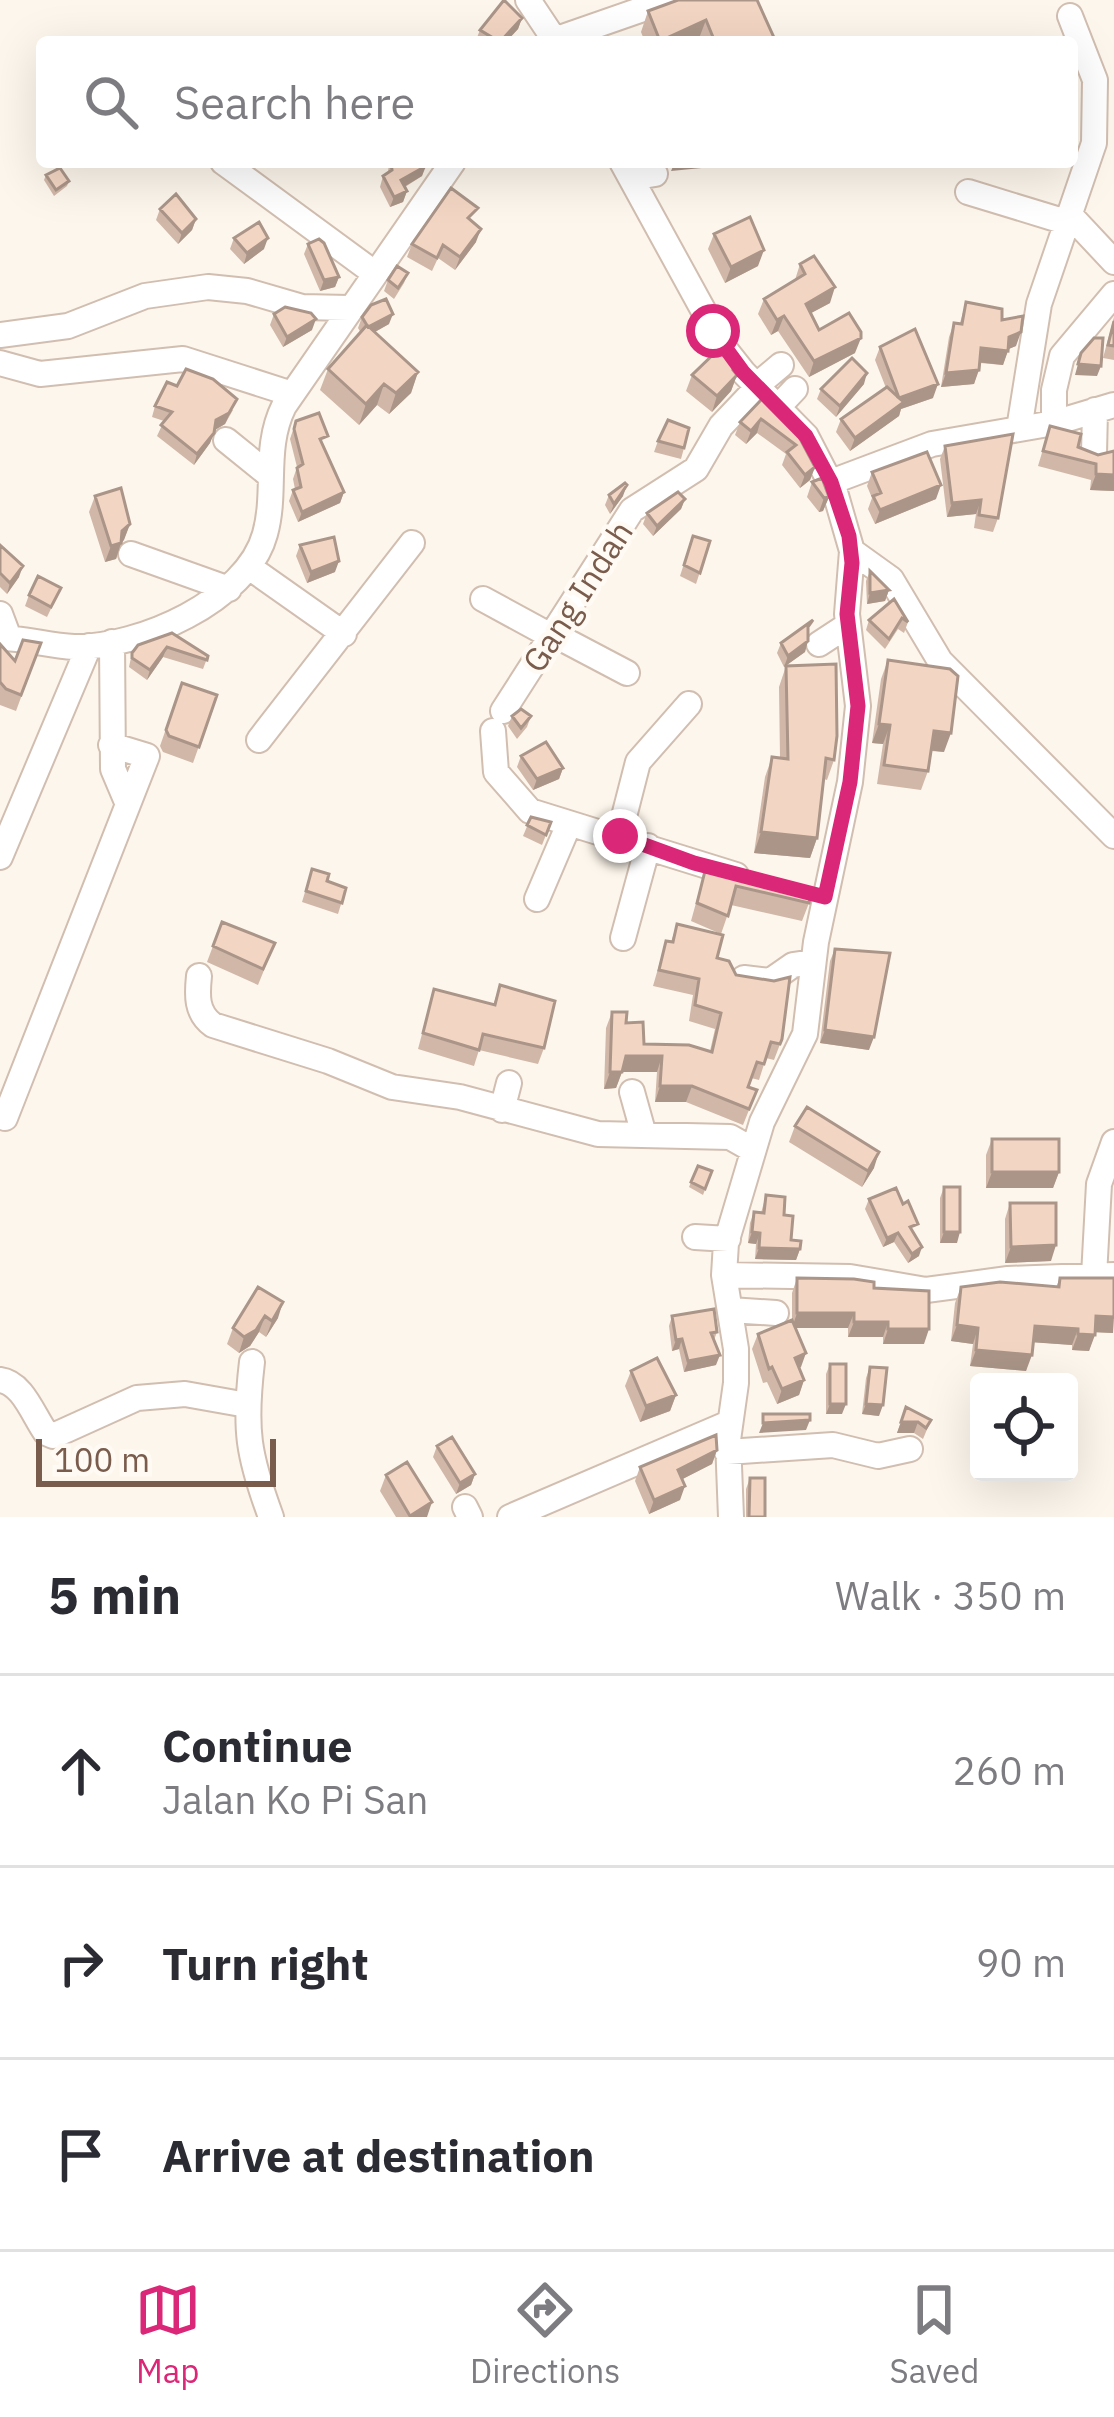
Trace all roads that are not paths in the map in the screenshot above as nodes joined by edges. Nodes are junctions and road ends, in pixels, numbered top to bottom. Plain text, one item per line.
1 (528, 0) edge
2 (670, 0) edge
3 (1070, 16) dead end
4 (552, 36) edge
5 (569, 36) edge
6 (231, 168) edge
7 (449, 168) edge
8 (636, 171) edge
9 (968, 193) dead end
10 (1068, 218) junction
11 (1114, 262) edge
12 (373, 272) junction
13 (1114, 294) edge
14 (349, 308) junction
15 (0, 335) edge
16 (0, 363) edge
17 (781, 365) dead end
18 (757, 387) junction
19 (292, 394) junction
20 (1104, 407) edge
21 (1054, 423) junction
22 (1019, 430) junction
23 (226, 440) dead end
24 (1094, 454) edge
25 (268, 474) junction
26 (831, 482) junction
27 (412, 543) dead end
28 (852, 551) junction
29 (131, 554) dead end
30 (249, 567) junction
31 (229, 589) junction
32 (483, 599) dead end
33 (848, 625) junction
34 (3, 630) edge
35 (344, 634) junction
36 (552, 635) junction
37 (100, 644) junction
38 (819, 644) dead end
39 (627, 673) dead end
40 (689, 704) dead end
41 (260, 740) dead end
42 (569, 824) junction
43 (620, 836) junction
44 (1114, 836) edge
45 (648, 846) junction
46 (0, 857) edge
47 (766, 883) edge
48 (537, 899) dead end
49 (623, 938) dead end
50 (813, 962) junction
51 (199, 976) dead end
52 (739, 977) edge
53 (509, 1083) dead end
54 (632, 1092) dead end
55 (502, 1110) junction
56 (5, 1118) dead end
57 (644, 1135) junction
58 (1114, 1142) edge
59 (753, 1150) junction
60 (695, 1237) dead end
61 (728, 1239) junction
62 (724, 1275) junction
63 (1104, 1275) edge
64 (730, 1310) junction
65 (776, 1313) dead end
66 (252, 1363) dead end
67 (0, 1381) edge
68 (247, 1406) junction
69 (729, 1423) junction
70 (910, 1448) dead end
71 (727, 1453) junction
72 (272, 1517) edge
73 (510, 1517) edge
74 (731, 1517) edge

1 - 4 street
2 - 5 street
3 - 10 street
6 - 12 street
7 - 12 street
8 - 18 street
9 - 10 street
10 - 11 street
10 - 22 street
12 - 14 street
13 - 21 street
14 - 15 street
14 - 19 street
16 - 19 street
17 - 18 street, Gang Indah
18 - 26 street
18 - 36 street, Gang Indah
19 - 25 street
20 - 21 street
20 - 24 street
21 - 22 street
22 - 26 street
23 - 25 street
25 - 30 street
26 - 28 street
27 - 35 street
28 - 33 street
28 - 44 street
29 - 31 street
30 - 31 street
30 - 35 street
31 - 37 street
32 - 36 street
33 - 38 street
33 - 50 street
34 - 37 street
35 - 41 street
36 - 39 street
36 - 42 street, Gang Indah
37 - 46 street
37 - 56 street
40 - 43 street
42 - 43 street
42 - 48 street
43 - 45 street
45 - 47 street
45 - 49 street
50 - 52 street
50 - 59 street
51 - 55 street
53 - 55 street
54 - 57 street
55 - 57 street
57 - 59 street
58 - 63 street
59 - 61 street
60 - 61 street
61 - 62 street
62 - 63 street
62 - 64 street
64 - 65 street
64 - 69 street
66 - 68 street
67 - 68 street
68 - 72 street
69 - 71 street
69 - 73 street
70 - 71 street
71 - 74 street

